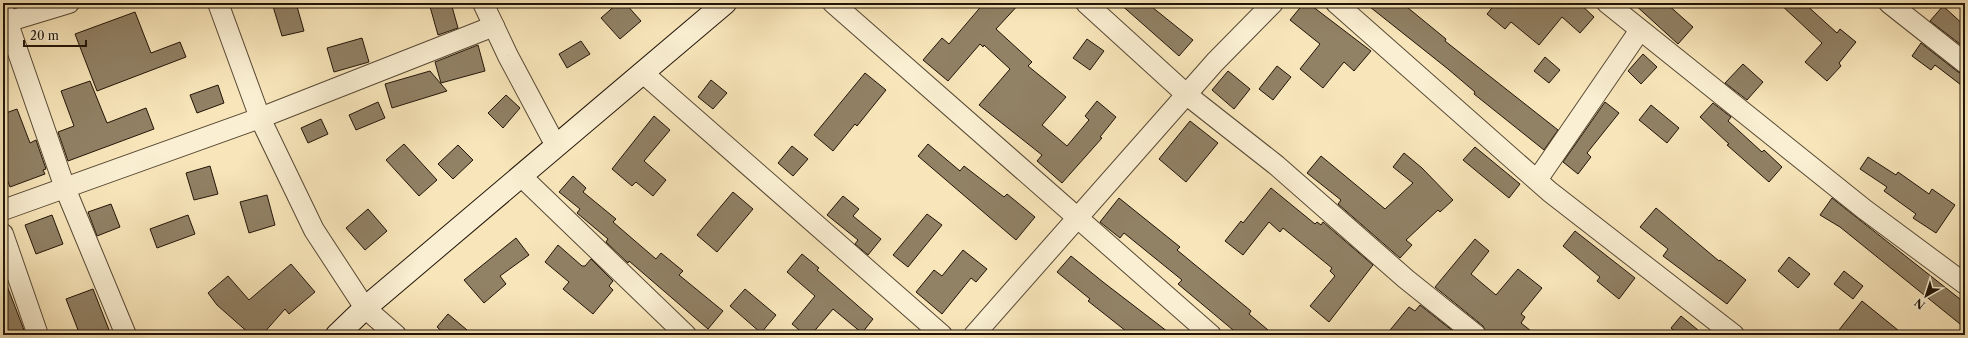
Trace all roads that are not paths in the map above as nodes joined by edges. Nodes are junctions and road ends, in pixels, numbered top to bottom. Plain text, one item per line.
1 (69, 3) edge
2 (218, 3) edge
3 (483, 3) edge
4 (725, 3) edge
5 (833, 3) edge
6 (1086, 3) edge
7 (1272, 3) edge
8 (1336, 3) edge
9 (1607, 3) edge
10 (1889, 3) edge
11 (5, 18) edge
12 (494, 26) junction
13 (1640, 30) junction
14 (1965, 63) edge
15 (643, 72) junction
16 (1187, 94) junction
17 (260, 118) junction
18 (556, 146) junction
19 (521, 176) junction
20 (1537, 180) junction
21 (65, 188) junction
22 (3, 210) edge
23 (1078, 219) junction
24 (3, 234) edge
25 (1965, 284) edge
26 (365, 308) junction
27 (38, 335) edge
28 (126, 335) edge
29 (337, 335) edge
30 (396, 335) edge
31 (686, 335) edge
32 (942, 335) edge
33 (974, 335) edge
34 (1211, 335) edge
35 (1476, 335) edge
36 (1734, 335) edge

1 - 11 street
2 - 17 street
3 - 12 street
4 - 15 main road
5 - 23 street
6 - 16 street
7 - 16 street
8 - 20 street
9 - 13 street
10 - 14 street
11 - 21 street
12 - 17 street
12 - 18 street
13 - 20 street
13 - 25 street
15 - 18 main road
15 - 32 street
16 - 23 street
16 - 35 street
17 - 21 street
17 - 26 street
18 - 19 main road
19 - 26 main road
19 - 31 street
20 - 36 street
21 - 22 street
21 - 28 street
23 - 33 street
23 - 34 street
24 - 27 street
26 - 29 main road
26 - 30 street

